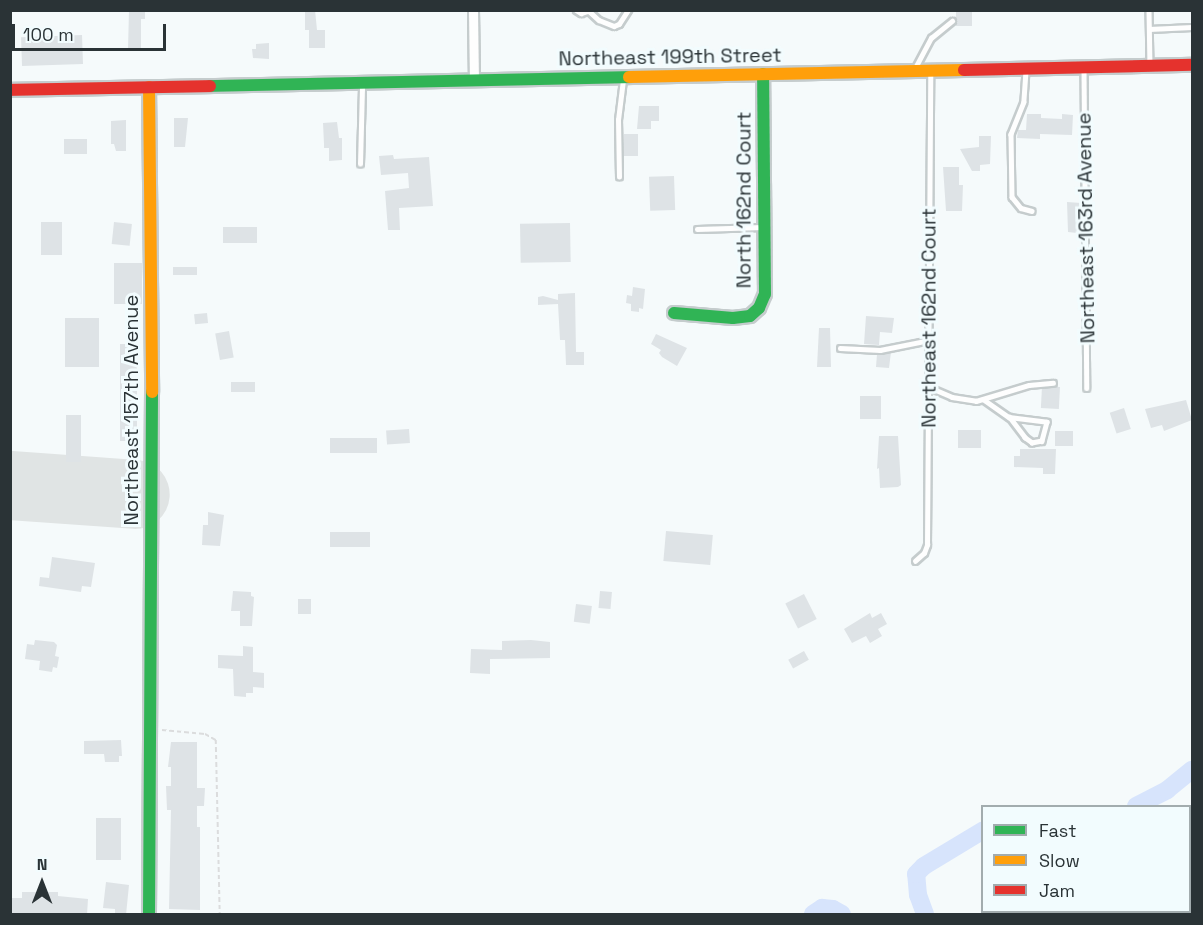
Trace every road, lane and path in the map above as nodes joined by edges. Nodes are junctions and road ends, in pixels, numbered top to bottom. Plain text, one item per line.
1 (473, 10) edge
2 (576, 10) edge
3 (628, 10) edge
4 (1149, 10) edge
5 (591, 11) edge
6 (952, 21) dead end
7 (1192, 27) edge
8 (1149, 29) junction
9 (1192, 65) edge
10 (1150, 66) junction
11 (1084, 67) junction
12 (1026, 69) junction
13 (914, 71) junction
14 (930, 71) junction
15 (763, 74) junction
16 (624, 77) junction
17 (474, 80) junction
18 (362, 82) junction
19 (149, 87) junction
20 (10, 90) edge
21 (360, 164) dead end
22 (619, 177) dead end
23 (1032, 211) dead end
24 (766, 227) junction
25 (697, 229) dead end
26 (674, 313) dead end
27 (930, 340) junction
28 (840, 348) dead end
29 (1053, 383) dead end
30 (930, 387) junction
31 (1087, 388) dead end
32 (983, 399) junction
33 (1008, 417) junction
34 (915, 561) dead end
35 (151, 732) junction
36 (149, 915) edge
37 (220, 915) edge

1 - 17 street
2 - 5 lane
3 - 5 lane
4 - 8 lane
6 - 13 lane
7 - 8 lane
8 - 10 lane
9 - 10 main road, Northeast 199th Street
10 - 11 main road, Northeast 199th Street
11 - 12 main road, Northeast 199th Street
11 - 31 lane, Northeast 163rd Avenue
12 - 14 main road, Northeast 199th Street
12 - 23 lane
13 - 14 main road, Northeast 199th Street
13 - 15 main road, Northeast 199th Street
14 - 27 lane, Northeast 162nd Court
15 - 16 main road, Northeast 199th Street
15 - 24 main road, North 162nd Court
16 - 17 main road, Northeast 199th Street
16 - 22 lane
17 - 18 main road, Northeast 199th Street
18 - 19 main road, Northeast 199th Street
18 - 21 lane
19 - 20 main road, Northeast 199th Street
19 - 35 main road, Northeast 157th Avenue
24 - 25 lane
24 - 26 main road, North 162nd Court
27 - 28 lane
27 - 30 lane, Northeast 162nd Court
29 - 32 lane
30 - 32 lane
30 - 34 lane, Northeast 162nd Court
32 - 33 lane
33 - 33 lane
35 - 36 main road, Northeast 157th Avenue
35 - 37 path

